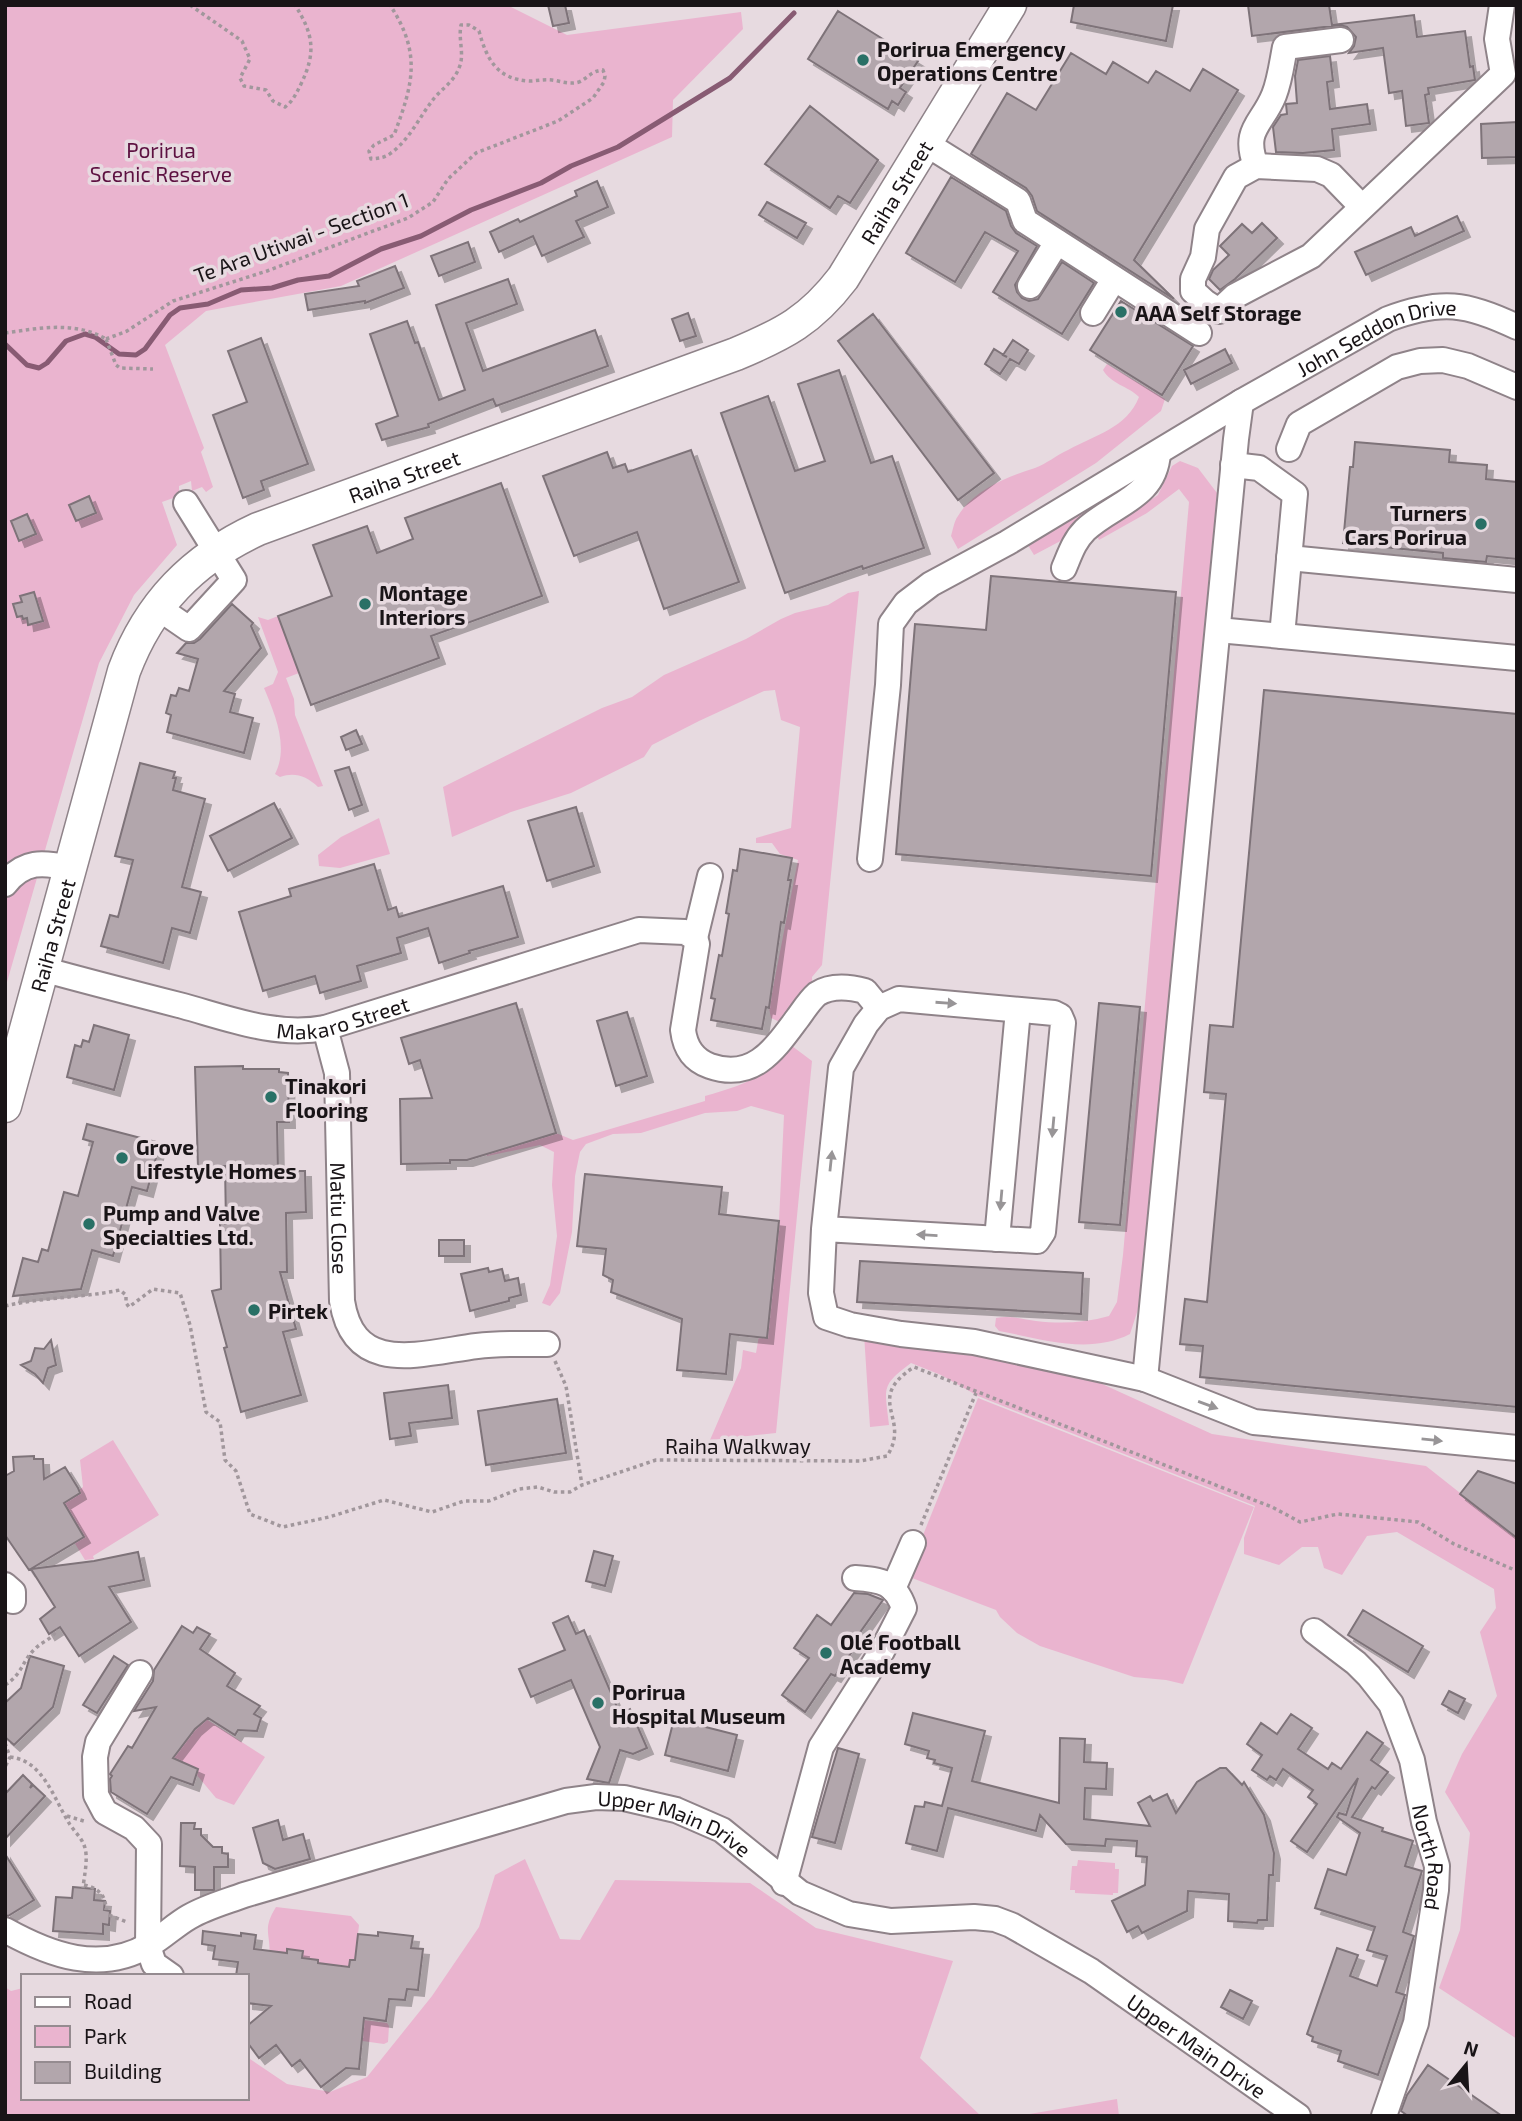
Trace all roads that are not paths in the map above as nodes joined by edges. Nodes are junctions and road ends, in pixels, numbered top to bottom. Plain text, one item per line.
1 (1010, 5) edge
2 (1502, 5) edge
3 (1341, 40) dead end
4 (925, 143) junction
5 (1256, 166) junction
6 (1362, 207) junction
7 (1057, 242) junction
8 (1114, 279) junction
9 (1030, 286) dead end
10 (1093, 313) dead end
11 (1517, 327) edge
12 (1199, 333) dead end
13 (1517, 387) edge
14 (1241, 402) junction
15 (1289, 449) dead end
16 (1158, 453) junction
17 (1233, 466) junction
18 (186, 503) dead end
19 (216, 551) junction
20 (1289, 558) junction
21 (1064, 568) dead end
22 (1517, 580) edge
23 (1218, 630) junction
24 (1282, 636) junction
25 (1517, 658) edge
26 (870, 859) dead end
27 (70, 868) junction
28 (710, 877) dead end
29 (5, 884) edge
30 (695, 937) junction
31 (42, 969) junction
32 (880, 1008) junction
33 (1018, 1010) junction
34 (325, 1028) junction
35 (5, 1106) edge
36 (824, 1229) junction
37 (997, 1239) junction
38 (547, 1344) road end
39 (1145, 1379) junction
40 (1517, 1448) edge
41 (913, 1543) road end
42 (855, 1578) dead end
43 (893, 1589) junction
44 (1314, 1631) dead end
45 (140, 1673) dead end
46 (784, 1882) junction
47 (5, 1930) edge
48 (148, 1946) junction
49 (168, 1974) edge
50 (1298, 2116) edge
51 (1384, 2116) edge

1 - 4 main road, Raiha Street
2 - 6 street
3 - 5 street
4 - 7 street
4 - 19 main road, Raiha Street
5 - 6 street
5 - 6 street
7 - 8 street
7 - 9 street
8 - 10 street
8 - 12 street
11 - 14 street, John Seddon Drive
13 - 15 street
14 - 16 street, John Seddon Drive
14 - 17 street
16 - 21 street
16 - 26 street, John Seddon Drive
17 - 20 street
17 - 23 street
18 - 19 street
19 - 27 main road, Raiha Street
20 - 22 street
20 - 24 street
23 - 24 street
23 - 39 street
24 - 25 street
27 - 29 street
27 - 31 main road, Raiha Street
28 - 30 street
30 - 32 street
30 - 34 street, Makaro Street
31 - 34 street, Makaro Street
31 - 35 main road, Raiha Street
32 -> 33 street
36 -> 32 street
33 -> 37 street
33 -> 37 street
34 - 38 street, Matiu Close
37 -> 36 street
36 - 39 street
39 -> 40 street
41 - 43 street
42 - 43 street
43 - 46 street
44 - 51 street, North Road
45 - 48 street
46 - 48 street, Upper Main Drive
46 - 50 street, Upper Main Drive
47 - 48 street, Upper Main Drive
48 - 49 street

